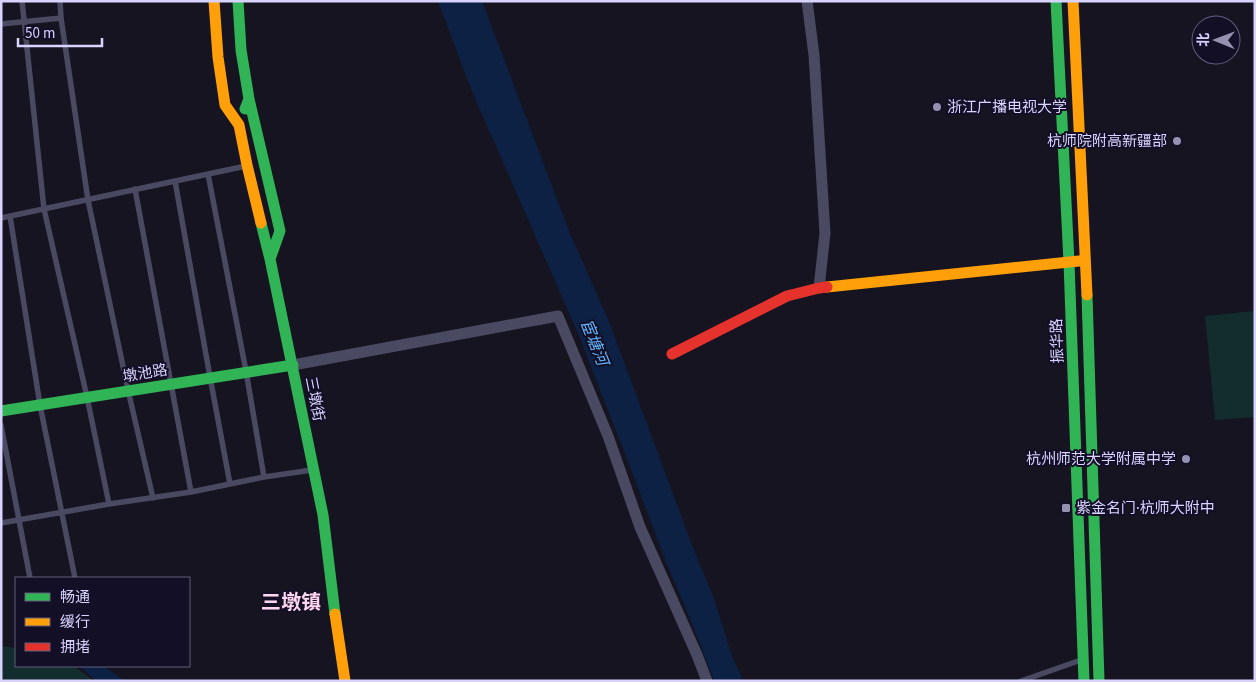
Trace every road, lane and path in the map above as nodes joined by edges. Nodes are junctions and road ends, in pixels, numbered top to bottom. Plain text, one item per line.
1 (22, 1) edge
2 (60, 1) edge
3 (214, 1) edge
4 (238, 1) edge
5 (807, 1) edge
6 (1056, 1) edge
7 (1073, 1) edge
8 (61, 18) junction
9 (24, 22) junction
10 (1, 24) edge
11 (249, 99) junction
12 (239, 125) junction
13 (247, 166) junction
14 (208, 174) junction
15 (175, 181) junction
16 (135, 189) junction
17 (88, 200) junction
18 (44, 209) junction
19 (10, 216) junction
20 (1, 218) edge
21 (270, 259) junction
22 (1086, 260) junction
23 (1069, 262) junction
24 (819, 288) junction
25 (672, 354) dead end
26 (292, 364) junction
27 (246, 371) junction
28 (210, 378) junction
29 (172, 384) junction
30 (128, 390) junction
31 (87, 397) junction
32 (40, 405) junction
33 (1, 411) edge
34 (1, 425) edge
35 (314, 469) junction
36 (264, 477) junction
37 (230, 484) junction
38 (191, 492) junction
39 (152, 498) junction
40 (109, 504) junction
41 (62, 512) junction
42 (19, 520) junction
43 (1, 523) edge
44 (30, 577) edge
45 (75, 577) edge
46 (1083, 659) junction
47 (1098, 678) edge
48 (1082, 680) edge
49 (345, 681) edge
50 (706, 681) edge
51 (1021, 681) edge

1 - 9 lane
2 - 8 lane
3 - 12 street, 三墩街
4 - 11 street
5 - 24 street
6 - 23 street, 振华路
7 - 22 street, 振华路
8 - 9 lane
8 - 17 lane
9 - 10 lane
9 - 18 lane
11 - 12 street
11 - 21 street
12 - 13 street, 三墩街
13 - 14 lane
13 - 21 street, 三墩街
14 - 15 lane
14 - 27 lane
15 - 16 lane
15 - 28 lane
16 - 17 lane
16 - 29 lane
17 - 18 lane
17 - 30 lane
18 - 19 lane
18 - 31 lane
19 - 20 lane
19 - 32 lane
21 - 26 street, 三墩街
22 - 23 street
22 - 47 street, 振华路
23 - 24 street
23 - 46 street, 振华路
24 - 25 street
26 - 27 street, 墩池路
26 - 35 street, 三墩街
26 - 50 street
27 - 28 street, 墩池路
27 - 36 lane
28 - 29 street, 墩池路
28 - 37 lane
29 - 30 street, 墩池路
29 - 38 lane
30 - 31 street, 墩池路
30 - 39 lane
31 - 32 street, 墩池路
31 - 40 lane
32 - 33 street, 墩池路
32 - 41 lane
34 - 42 lane
35 - 36 lane
35 - 49 street, 三墩街
36 - 37 lane
37 - 38 lane
38 - 39 lane
39 - 40 lane
40 - 41 lane
41 - 42 lane
41 - 45 lane
42 - 43 lane
42 - 44 lane
46 - 48 street, 振华路
46 - 51 lane
47 - 48 street

